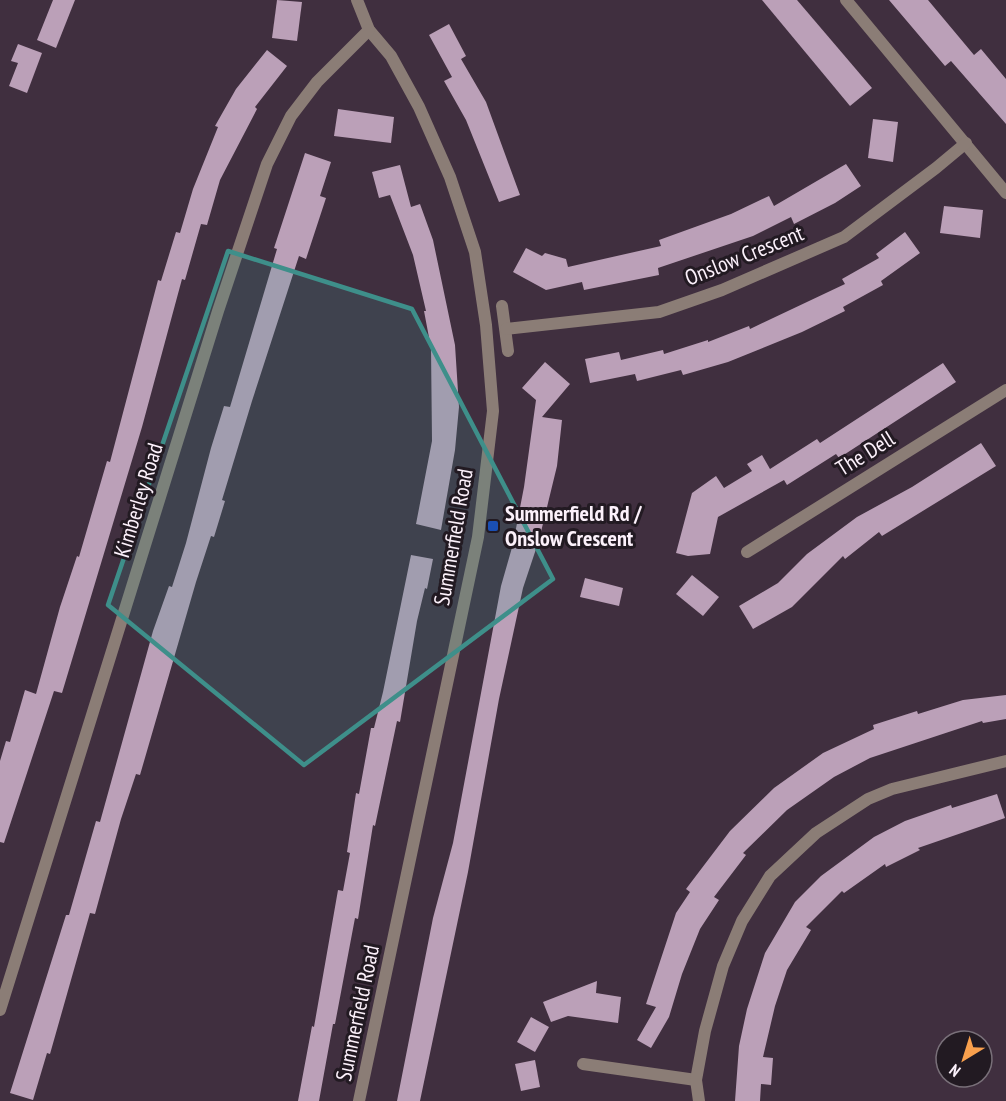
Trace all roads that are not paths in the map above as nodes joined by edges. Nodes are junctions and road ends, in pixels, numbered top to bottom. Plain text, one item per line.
1 (357, 0) edge
2 (846, 0) edge
3 (369, 30) junction
4 (966, 143) junction
5 (1006, 193) edge
6 (502, 306) dead end
7 (506, 329) junction
8 (508, 351) dead end
9 (1006, 390) edge
10 (747, 552) dead end
11 (1006, 761) edge
12 (0, 1010) edge
13 (583, 1064) dead end
14 (696, 1080) junction
15 (359, 1101) edge
16 (699, 1101) edge

1 - 3 street, Summerfield Road
2 - 4 street
3 - 12 street, Kimberley Road
3 - 15 street, Summerfield Road
4 - 5 street
4 - 7 street, Onslow Crescent
6 - 7 street
7 - 8 street
9 - 10 street, The Dell
11 - 14 street
13 - 14 street
14 - 16 street

